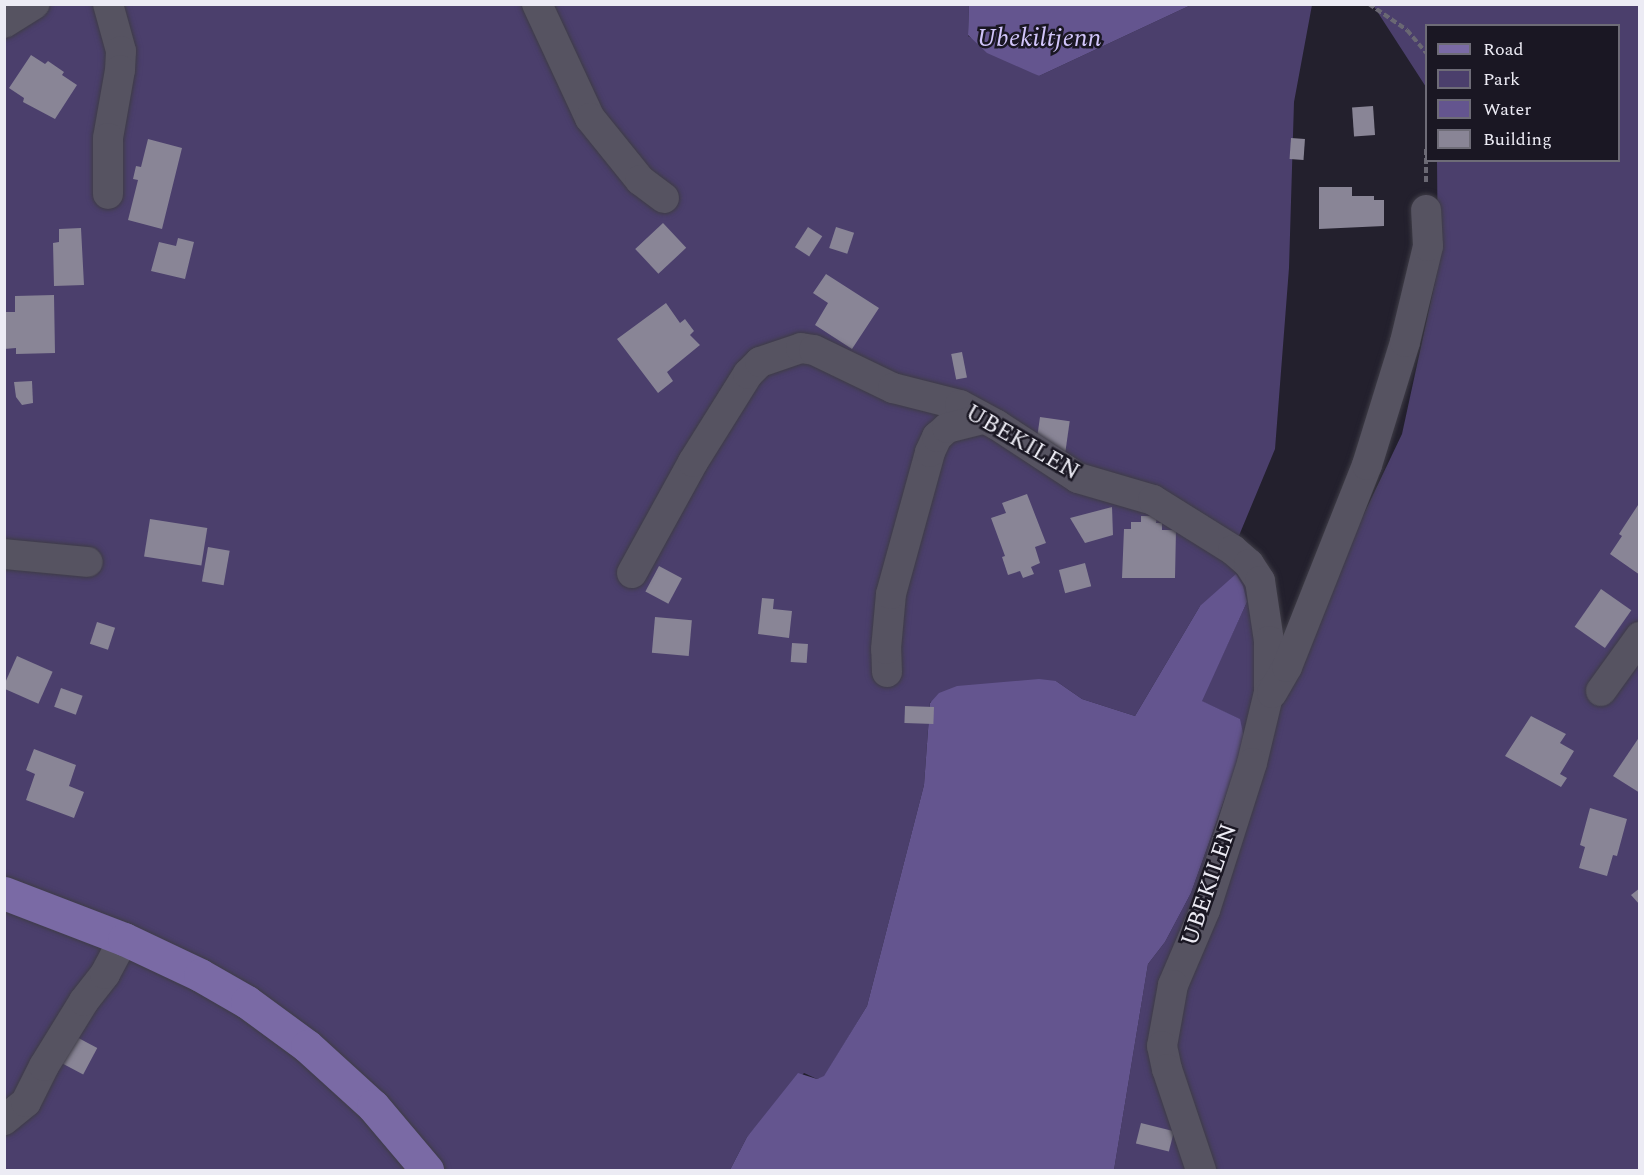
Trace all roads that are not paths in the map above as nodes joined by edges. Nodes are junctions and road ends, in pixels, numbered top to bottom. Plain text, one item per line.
1 (34, 4) edge
2 (108, 4) edge
3 (537, 4) edge
4 (4, 23) edge
5 (108, 194) dead end
6 (664, 198) dead end
7 (1426, 210) road end
8 (982, 419) junction
9 (4, 554) edge
10 (88, 562) dead end
11 (632, 573) dead end
12 (1640, 637) edge
13 (887, 672) dead end
14 (1601, 691) dead end
15 (1269, 692) junction
16 (4, 893) edge
17 (124, 939) junction
18 (4, 1120) edge
19 (427, 1170) edge
20 (1201, 1170) edge

1 - 4 street
2 - 5 street
3 - 6 street
7 - 15 street
8 - 11 street, UBEKILEN
8 - 13 street
8 - 15 street, UBEKILEN
9 - 10 street
12 - 14 street
15 - 20 street, UBEKILEN
16 - 17 main road
17 - 18 street
17 - 19 main road

